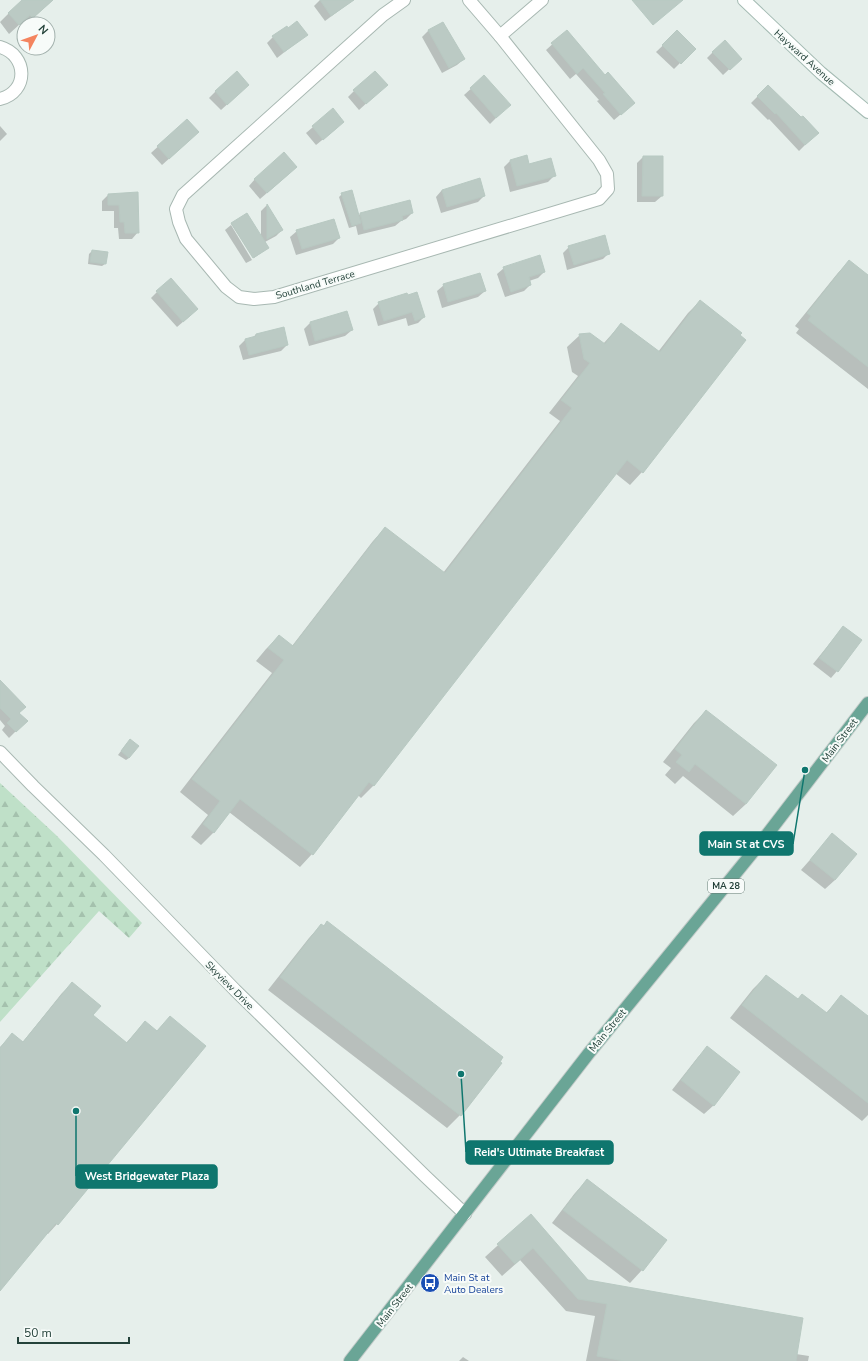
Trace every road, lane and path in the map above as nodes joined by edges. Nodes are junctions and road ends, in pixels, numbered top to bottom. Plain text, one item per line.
1 (404, 0) edge
2 (469, 0) edge
3 (542, 0) edge
4 (744, 0) edge
5 (500, 36) junction
6 (0, 47) edge
7 (0, 99) edge
8 (868, 112) edge
9 (868, 702) edge
10 (0, 752) edge
11 (465, 1214) junction
12 (350, 1361) edge

1 - 5 street, Southland Terrace
2 - 5 street, Southland Terrace
3 - 5 street
4 - 8 street, Hayward Avenue
6 - 7 street
9 - 11 main road, Main Street / MA 28
10 - 11 street, Skyview Drive
11 - 12 main road, Main Street / MA 28

